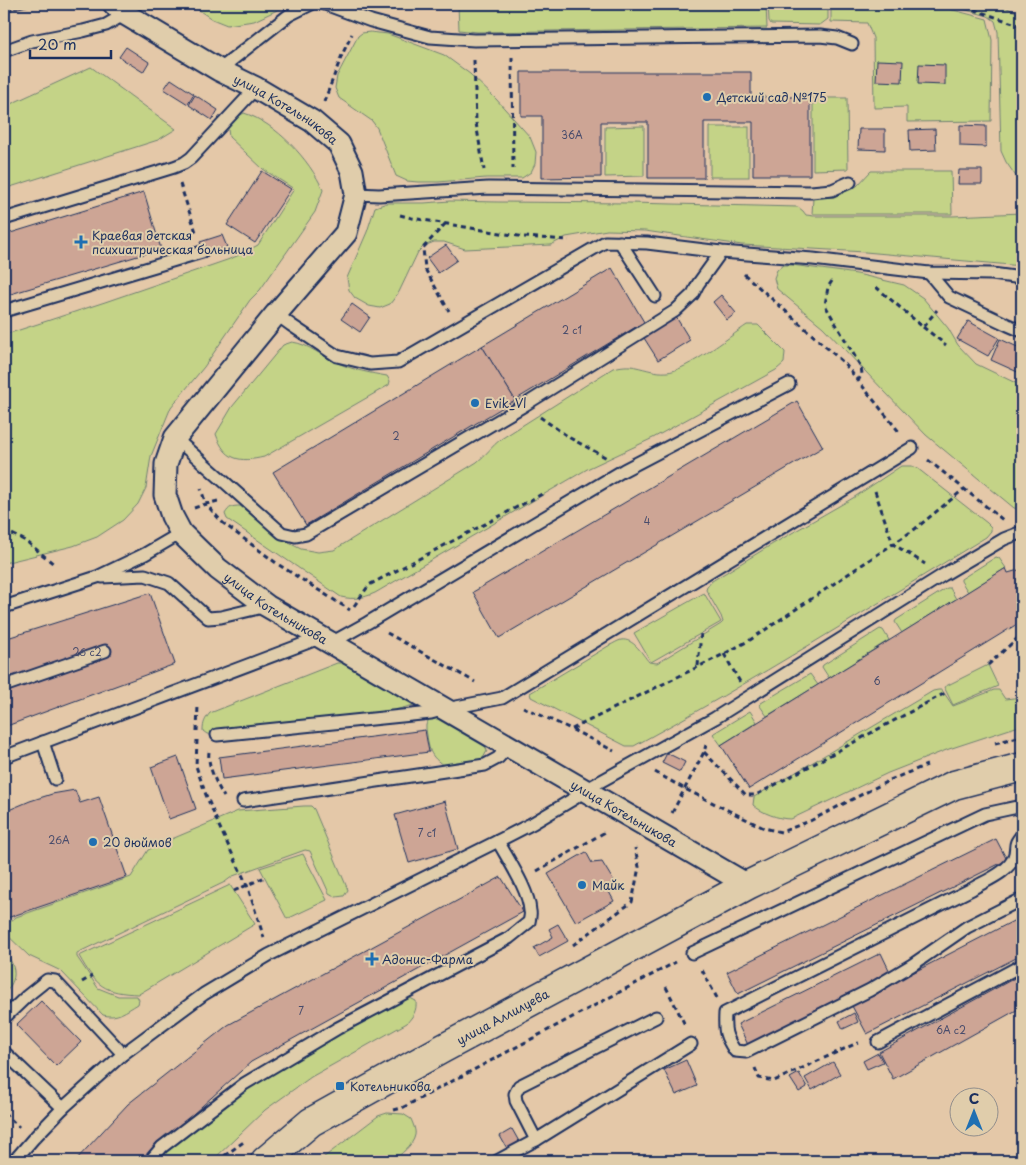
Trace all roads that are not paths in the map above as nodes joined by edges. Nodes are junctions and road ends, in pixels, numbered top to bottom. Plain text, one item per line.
1 (311, 4) edge
2 (325, 4) edge
3 (119, 9) edge
4 (852, 44) dead end
5 (4, 51) edge
6 (219, 70) junction
7 (256, 88) junction
8 (850, 182) dead end
9 (356, 194) junction
10 (4, 218) edge
11 (620, 242) junction
12 (202, 252) road end
13 (720, 252) junction
14 (929, 273) junction
15 (1022, 278) edge
16 (655, 296) dead end
17 (4, 311) edge
18 (276, 314) junction
19 (1022, 331) edge
20 (789, 384) dead end
21 (175, 438) junction
22 (912, 448) road end
23 (181, 533) junction
24 (1021, 534) edge
25 (98, 577) junction
26 (267, 606) junction
27 (4, 608) edge
28 (326, 640) junction
29 (105, 651) dead end
30 (4, 686) edge
31 (446, 709) junction
32 (217, 735) road end
33 (43, 742) junction
34 (509, 746) junction
35 (4, 757) edge
36 (1022, 767) edge
37 (55, 779) dead end
38 (585, 790) junction
39 (243, 801) road end
40 (1022, 806) edge
41 (1022, 835) edge
42 (498, 841) junction
43 (748, 884) junction
44 (1022, 899) edge
45 (692, 953) dead end
46 (1022, 965) edge
47 (656, 1016) dead end
48 (4, 1018) edge
49 (878, 1042) road end
50 (692, 1044) road end
51 (4, 1052) edge
52 (122, 1054) junction
53 (63, 1108) junction
54 (536, 1140) junction
55 (14, 1161) edge
56 (150, 1161) edge
57 (266, 1161) edge
58 (497, 1161) edge

1 - 6 lane
2 - 4 lane
3 - 5 lane
3 - 6 street, улица Котельникова
6 - 7 street, улица Котельникова
7 - 9 street, улица Котельникова
7 - 10 lane
8 - 9 lane
9 - 18 street, улица Котельникова
11 - 13 lane
11 - 16 lane
11 - 18 lane
12 - 17 lane
13 - 14 lane
13 - 21 lane
14 - 15 lane
14 - 19 lane
18 - 21 street, улица Котельникова
20 - 28 lane
21 - 23 street, улица Котельникова
22 - 31 lane
23 - 25 lane
23 - 26 street, улица Котельникова
24 - 38 lane
25 - 26 lane
25 - 27 lane
26 - 28 street, улица Котельникова
28 - 31 street, улица Котельникова
28 - 33 lane
29 - 30 lane
31 - 32 lane
31 - 34 street, улица Котельникова
33 - 35 lane
33 - 37 lane
34 - 38 street, улица Котельникова
34 - 39 lane
36 - 43 main road
38 - 42 lane
38 - 43 street, улица Котельникова
40 - 45 lane
41 - 44 lane
42 - 52 lane
42 - 56 lane
43 - 57 main road, улица Аллилуева
46 - 49 lane
47 - 54 lane
48 - 52 lane
50 - 54 lane
51 - 53 lane
52 - 53 lane
53 - 55 lane
54 - 58 lane

